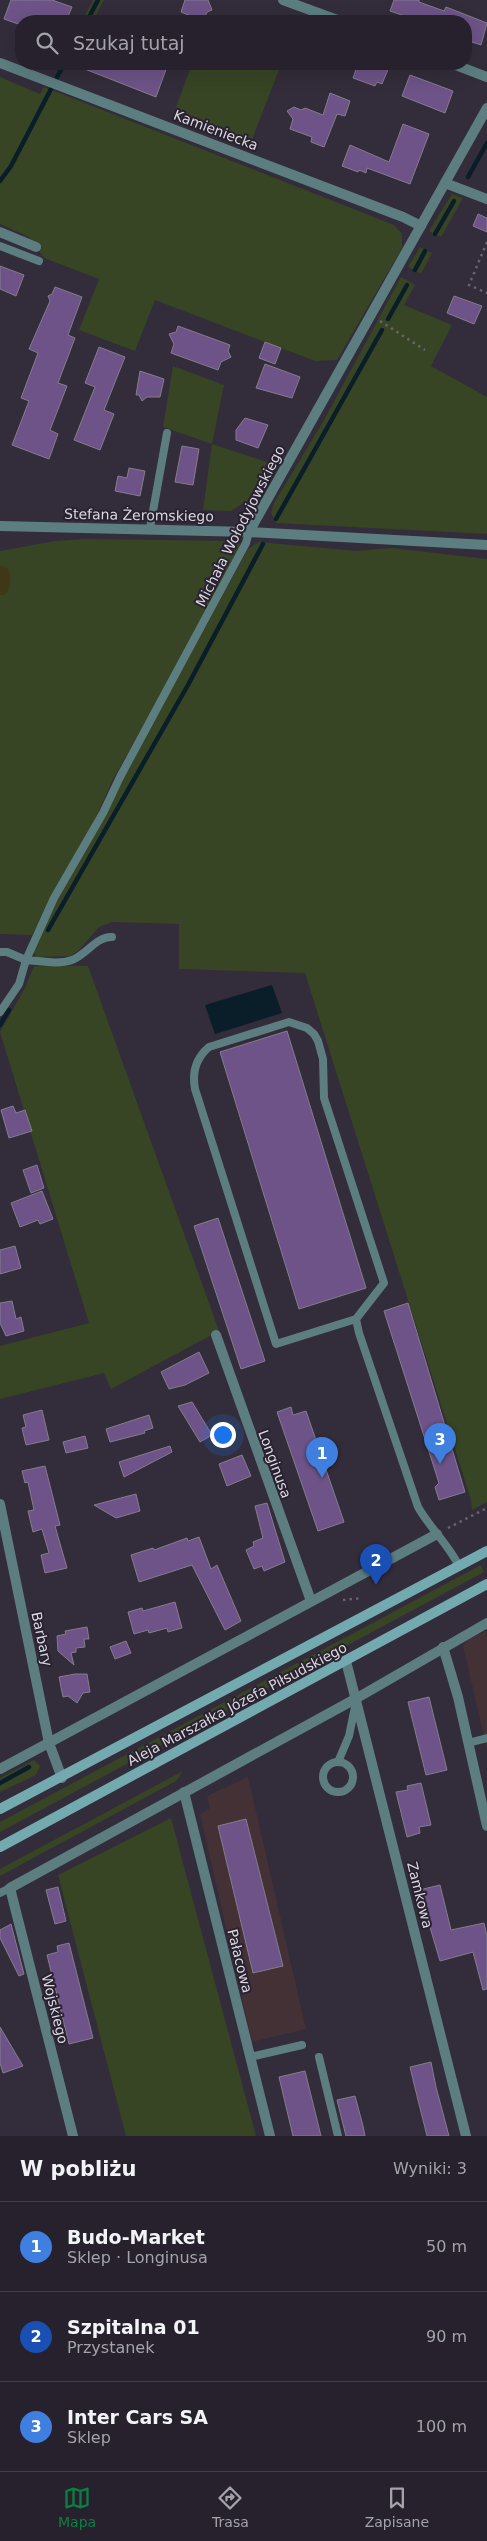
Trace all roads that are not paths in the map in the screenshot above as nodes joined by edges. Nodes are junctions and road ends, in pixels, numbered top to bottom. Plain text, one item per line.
1 (284, 0) edge
2 (324, 15) edge
3 (0, 63) edge
4 (15, 69) edge
5 (18, 70) edge
6 (469, 70) edge
7 (487, 77) edge
8 (487, 108) edge
9 (445, 183) junction
10 (487, 199) edge
11 (420, 226) junction
12 (0, 232) edge
13 (0, 246) edge
14 (36, 247) dead end
15 (39, 261) dead end
16 (168, 433) dead end
17 (0, 526) edge
18 (150, 528) junction
19 (249, 532) junction
20 (487, 545) edge
21 (112, 937) dead end
22 (0, 952) edge
23 (26, 960) junction
24 (0, 1012) edge
25 (356, 1319) junction
26 (216, 1335) dead end
27 (0, 1504) edge
28 (437, 1534) junction
29 (487, 1551) edge
30 (459, 1566) junction
31 (487, 1584) edge
32 (311, 1601) junction
33 (487, 1623) edge
34 (443, 1647) junction
35 (346, 1661) junction
36 (357, 1698) junction
37 (487, 1738) edge
38 (468, 1742) junction
39 (49, 1743) junction
40 (338, 1762) dead end
41 (0, 1769) edge
42 (62, 1778) junction
43 (482, 1786) edge
44 (184, 1792) junction
45 (0, 1809) edge
46 (487, 1826) edge
47 (0, 1847) edge
48 (10, 1888) junction
49 (0, 1893) edge
50 (302, 2045) dead end
51 (250, 2057) junction
52 (319, 2057) dead end
53 (73, 2136) edge
54 (270, 2136) edge
55 (338, 2136) edge
56 (466, 2136) edge

1 - 2 street
3 - 4 street, Kamieniecka
5 - 11 street, Kamieniecka
6 - 7 street
8 - 9 street, Michała Wołodyjowskiego
9 - 10 street
9 - 11 street, Michała Wołodyjowskiego
11 - 19 street, Michała Wołodyjowskiego
12 - 14 street
13 - 15 lane
16 - 18 lane
17 - 18 street, Stefana Żeromskiego
18 - 19 street, Stefana Żeromskiego
19 - 20 street, Stefana Żeromskiego
19 - 23 lane, Michała Wołodyjowskiego
21 - 23 lane
22 - 23 lane
23 - 24 lane, Michała Wołodyjowskiego
25 - 25 lane
25 - 28 lane
26 - 32 street, Longinusa
27 - 39 street, Barbary
28 - 30 lane
28 - 32 street
29 - 30 main road, Aleja Marszałka Józefa Piłsudskiego
30 - 42 main road, Aleja Marszałka Józefa Piłsudskiego
31 - 35 main road, Aleja Marszałka Józefa Piłsudskiego
32 - 39 street
33 - 34 street
34 - 36 street
34 - 38 street
35 - 36 street, Zamkowa
35 - 47 main road, Aleja Marszałka Józefa Piłsudskiego
36 - 40 lane
36 - 44 street
36 - 56 street, Zamkowa
37 - 38 lane
38 - 43 street
39 - 41 street
39 - 42 street, Barbary
42 - 45 main road, Aleja Marszałka Józefa Piłsudskiego
43 - 46 street
44 - 48 street
44 - 51 street, Pałacowa
48 - 49 lane
48 - 53 street, Wojskiego
50 - 51 lane
51 - 54 street, Pałacowa
52 - 55 lane

